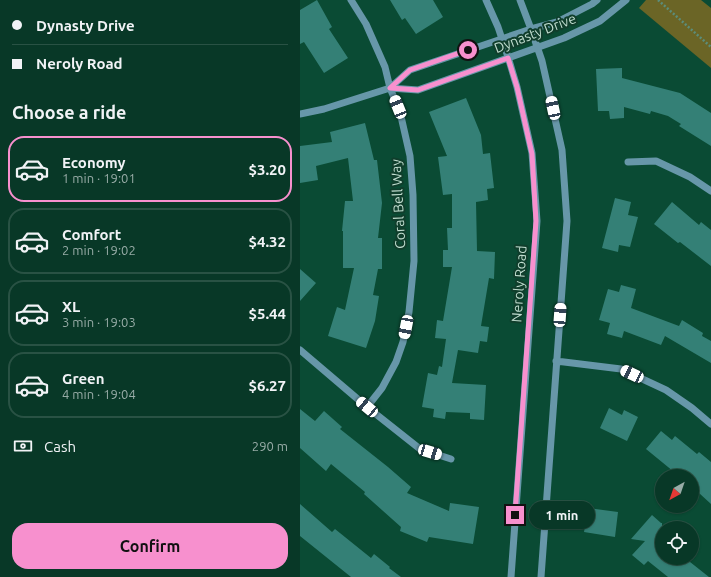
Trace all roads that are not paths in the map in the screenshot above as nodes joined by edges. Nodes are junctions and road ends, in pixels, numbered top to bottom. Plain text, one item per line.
1 (351, 0) edge
2 (486, 0) edge
3 (520, 0) edge
4 (597, 0) edge
5 (626, 0) edge
6 (531, 28) junction
7 (503, 39) junction
8 (538, 48) junction
9 (508, 58) junction
10 (390, 88) junction
11 (300, 114) edge
12 (628, 162) dead end
13 (711, 191) edge
14 (300, 350) edge
15 (556, 361) junction
16 (367, 407) junction
17 (711, 424) edge
18 (451, 459) dead end
19 (511, 577) edge
20 (541, 577) edge

1 - 10 street, Coral Bell Way
2 - 7 street, Neroly Road
3 - 6 street
4 - 6 street, Dynasty Drive
5 - 8 street, Dynasty Drive
6 - 7 street, Dynasty Drive
6 - 8 street
7 - 9 street, Neroly Road
7 - 10 street, Dynasty Drive
8 - 9 street, Dynasty Drive
8 - 15 street
9 - 10 street, Dynasty Drive
9 - 19 street, Neroly Road
10 - 11 street
10 - 16 street, Coral Bell Way
12 - 13 street
14 - 16 street
15 - 17 street
15 - 20 street
16 - 18 street

